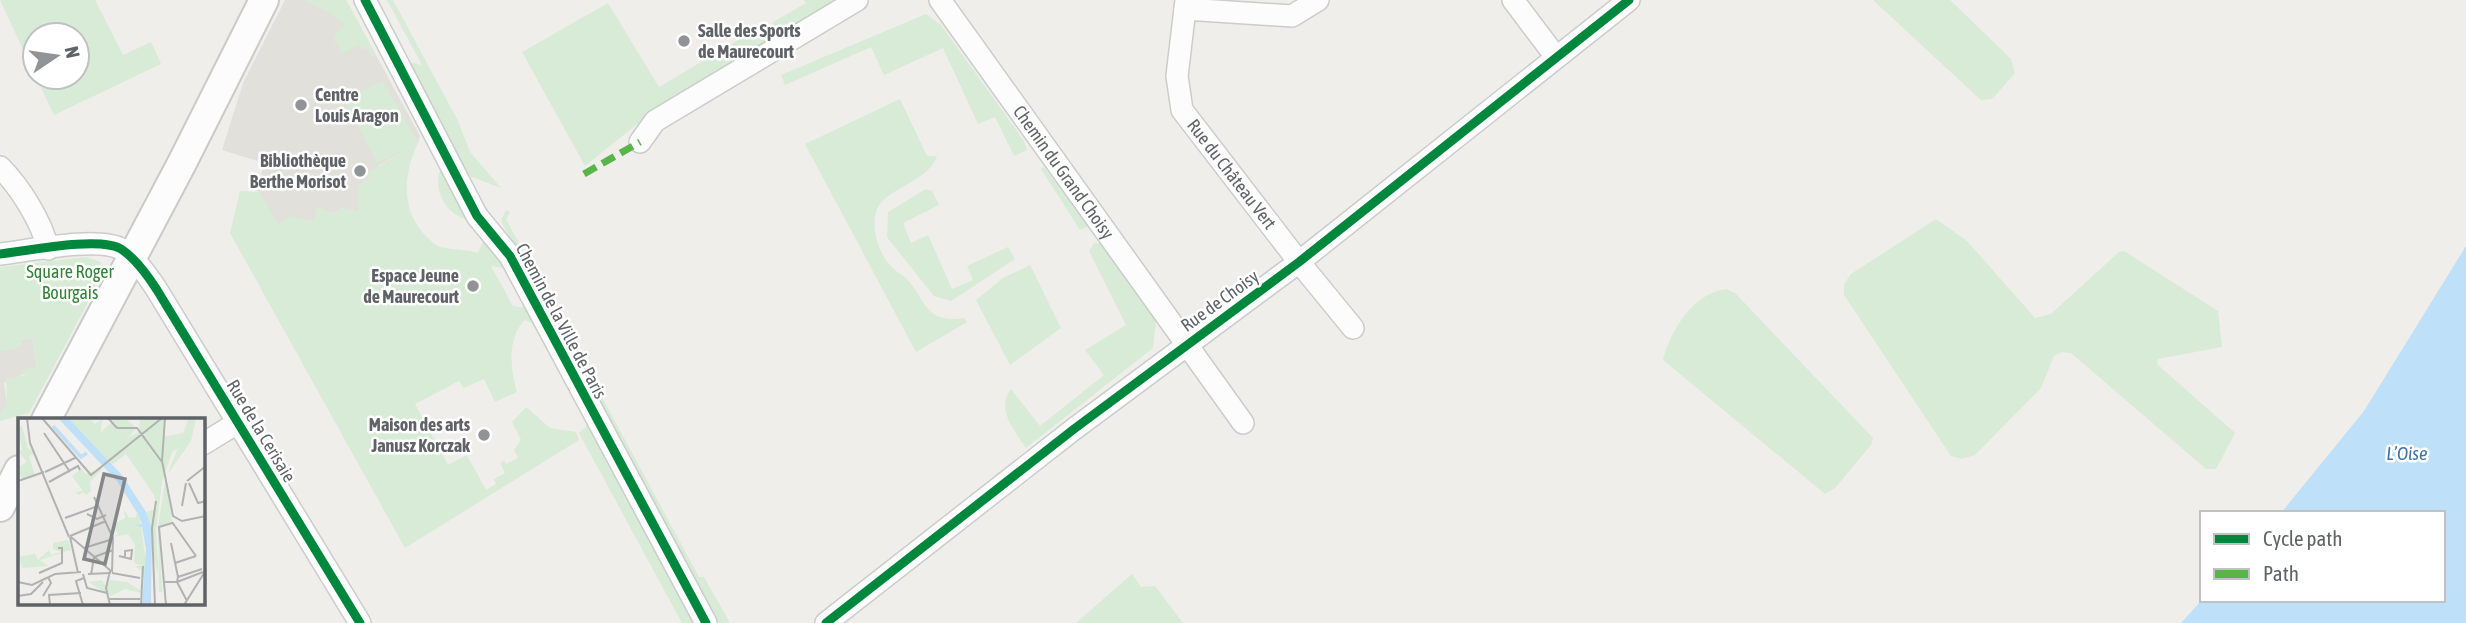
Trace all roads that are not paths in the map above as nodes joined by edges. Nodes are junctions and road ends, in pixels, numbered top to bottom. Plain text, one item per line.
1 (264, 0) edge
2 (365, 0) edge
3 (857, 0) edge
4 (940, 0) edge
5 (1318, 0) edge
6 (1513, 0) edge
7 (1629, 0) edge
8 (1186, 4) edge
9 (1556, 57) junction
10 (640, 142) dead end
11 (0, 167) edge
12 (48, 249) junction
13 (0, 254) edge
14 (132, 258) junction
15 (1298, 262) junction
16 (1353, 328) dead end
17 (1188, 344) junction
18 (47, 418) edge
19 (237, 423) junction
20 (1242, 423) dead end
21 (205, 443) edge
22 (18, 472) edge
23 (0, 507) edge
24 (360, 623) edge
25 (706, 623) edge
26 (826, 623) edge

1 - 14 main road
2 - 25 street, Chemin de la Ville de Paris
3 - 10 street
4 - 17 street, Chemin du Grand Choisy
5 - 8 street
6 - 9 street
7 - 9 street, Rue de Choisy
8 - 15 street, Rue du Château Vert
9 - 15 street, Rue de Choisy
11 - 12 street
12 - 13 street
12 - 14 street
14 - 18 main road
14 - 19 street, Rue de la Cerisaie
15 - 16 street, Rue du Château Vert
15 - 17 street, Rue de Choisy
17 - 20 street, Rue de Choisy
17 - 26 street, Rue de Choisy
19 - 21 street
19 - 24 street, Rue de la Cerisaie
22 - 23 main road

